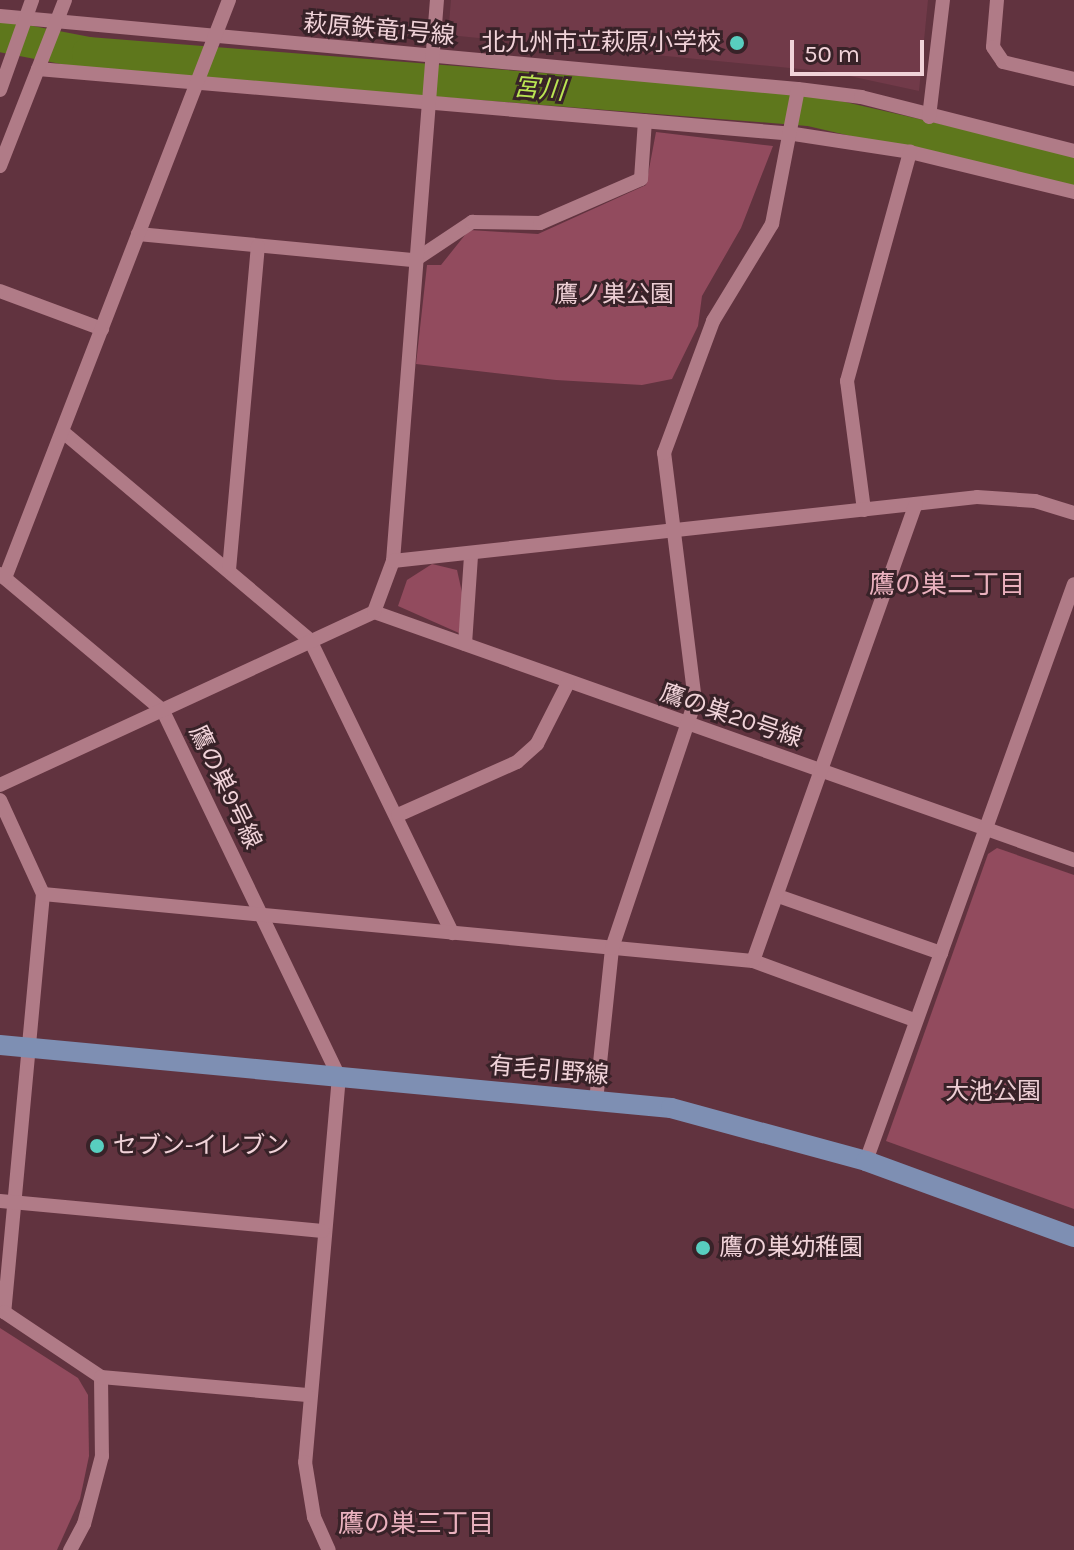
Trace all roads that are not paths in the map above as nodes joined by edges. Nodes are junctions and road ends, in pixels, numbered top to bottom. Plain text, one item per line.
1 (32, 0) edge
2 (65, 0) edge
3 (229, 0) edge
4 (437, 0) edge
5 (943, 0) edge
6 (997, 0) edge
7 (0, 16) edge
8 (23, 23) junction
9 (55, 26) junction
10 (211, 44) junction
11 (7, 61) edge
12 (433, 62) junction
13 (40, 64) junction
14 (199, 77) junction
15 (1074, 79) edge
16 (0, 90) edge
17 (433, 100) junction
18 (797, 103) junction
19 (929, 117) junction
20 (645, 121) junction
21 (794, 134) junction
22 (1074, 151) edge
23 (910, 152) junction
24 (0, 166) edge
25 (1074, 192) edge
26 (138, 234) junction
27 (258, 246) junction
28 (415, 260) junction
29 (0, 291) edge
30 (102, 329) junction
31 (63, 432) junction
32 (916, 504) junction
33 (864, 510) junction
34 (1074, 513) edge
35 (671, 534) junction
36 (471, 555) junction
37 (393, 561) junction
38 (229, 570) junction
39 (3, 576) edge
40 (1074, 584) edge
41 (374, 612) junction
42 (310, 640) junction
43 (465, 644) junction
44 (568, 683) junction
45 (163, 711) junction
46 (691, 726) junction
47 (824, 772) junction
48 (0, 785) edge
49 (0, 800) edge
50 (398, 815) junction
51 (985, 829) junction
52 (1074, 860) edge
53 (43, 894) junction
54 (778, 896) junction
55 (264, 914) junction
56 (452, 933) junction
57 (612, 948) junction
58 (941, 953) junction
59 (753, 961) junction
60 (914, 1020) junction
61 (0, 1045) edge
62 (30, 1048) junction
63 (339, 1076) junction
64 (596, 1101) junction
65 (866, 1161) junction
66 (7, 1202) edge
67 (323, 1231) junction
68 (1074, 1237) edge
69 (2, 1312) edge
70 (101, 1377) junction
71 (307, 1395) junction
72 (70, 1550) edge
73 (329, 1550) edge

1 - 8 street
2 - 9 street
3 - 10 street
4 - 12 street
5 - 19 street
6 - 15 street
7 - 8 street, 萩原鉄竜1号線
8 - 9 street, 萩原鉄竜1号線
8 - 11 street
9 - 10 street, 萩原鉄竜1号線
9 - 13 street
10 - 12 street, 萩原鉄竜1号線
10 - 14 street
11 - 16 street
12 - 17 street
12 - 18 street, 萩原鉄竜1号線
13 - 14 street
13 - 24 street
14 - 17 street
14 - 26 street
17 - 20 street
17 - 28 street
18 - 19 street, 萩原鉄竜1号線
18 - 21 street
19 - 22 street, 萩原鉄竜1号線
20 - 21 street
20 - 28 street
21 - 23 street
21 - 35 street
23 - 25 street
23 - 33 street
26 - 27 street
26 - 30 street
27 - 28 street
27 - 38 street
28 - 37 street
29 - 30 street
30 - 31 street
31 - 38 street
31 - 39 street
32 - 33 street
32 - 34 street
32 - 47 street
33 - 35 street
35 - 36 street
35 - 46 street
36 - 37 street
36 - 43 street
37 - 41 street
38 - 42 street
39 - 45 street, 鷹の巣9号線
40 - 51 street
41 - 42 street
41 - 43 street, 鷹の巣20号線
42 - 45 street
42 - 50 street
43 - 44 street, 鷹の巣20号線
44 - 46 street, 鷹の巣20号線
44 - 50 street
45 - 48 street
45 - 55 street, 鷹の巣9号線
46 - 47 street, 鷹の巣20号線
46 - 57 street
47 - 51 street, 鷹の巣20号線
47 - 54 street
49 - 53 street
50 - 56 street
51 - 52 street, 鷹の巣20号線
51 - 58 street
53 - 55 street
53 - 62 street
54 - 58 street
54 - 59 street
55 - 56 street
55 - 63 street, 鷹の巣9号線
56 - 57 street
57 - 59 street
57 - 64 street
58 - 60 street
59 - 60 street
60 - 65 street
61 - 62 main road, 有毛引野線
62 - 63 main road, 有毛引野線
62 - 66 street
63 - 64 main road, 有毛引野線
63 - 67 street
64 - 65 main road, 有毛引野線
65 - 68 main road, 有毛引野線
66 - 67 street
66 - 69 street
67 - 71 street
69 - 70 street
70 - 71 street
70 - 72 street
71 - 73 street

